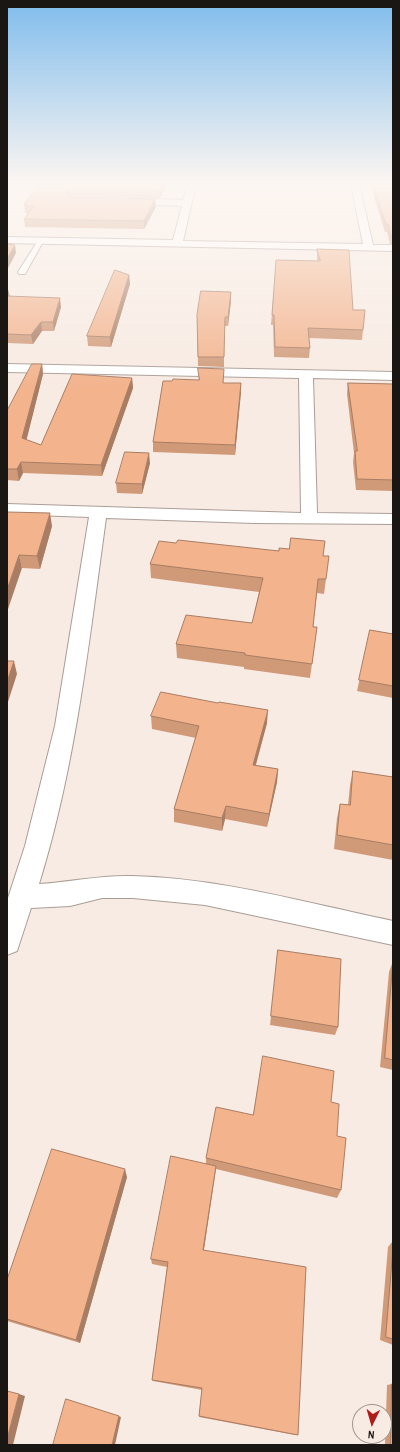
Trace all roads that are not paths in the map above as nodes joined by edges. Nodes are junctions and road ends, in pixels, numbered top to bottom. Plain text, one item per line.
1 (34, 252) edge
2 (22, 272) dead end
3 (7, 368) edge
4 (306, 373) junction
5 (393, 376) edge
6 (7, 509) edge
7 (98, 513) junction
8 (310, 519) junction
9 (393, 519) edge
10 (23, 897) junction
11 (393, 933) edge
12 (7, 942) edge

1 - 2 lane
3 - 4 street
4 - 5 street
4 - 8 street
6 - 7 street
7 - 8 street
7 - 10 street
8 - 9 street
10 - 11 street
10 - 12 street

